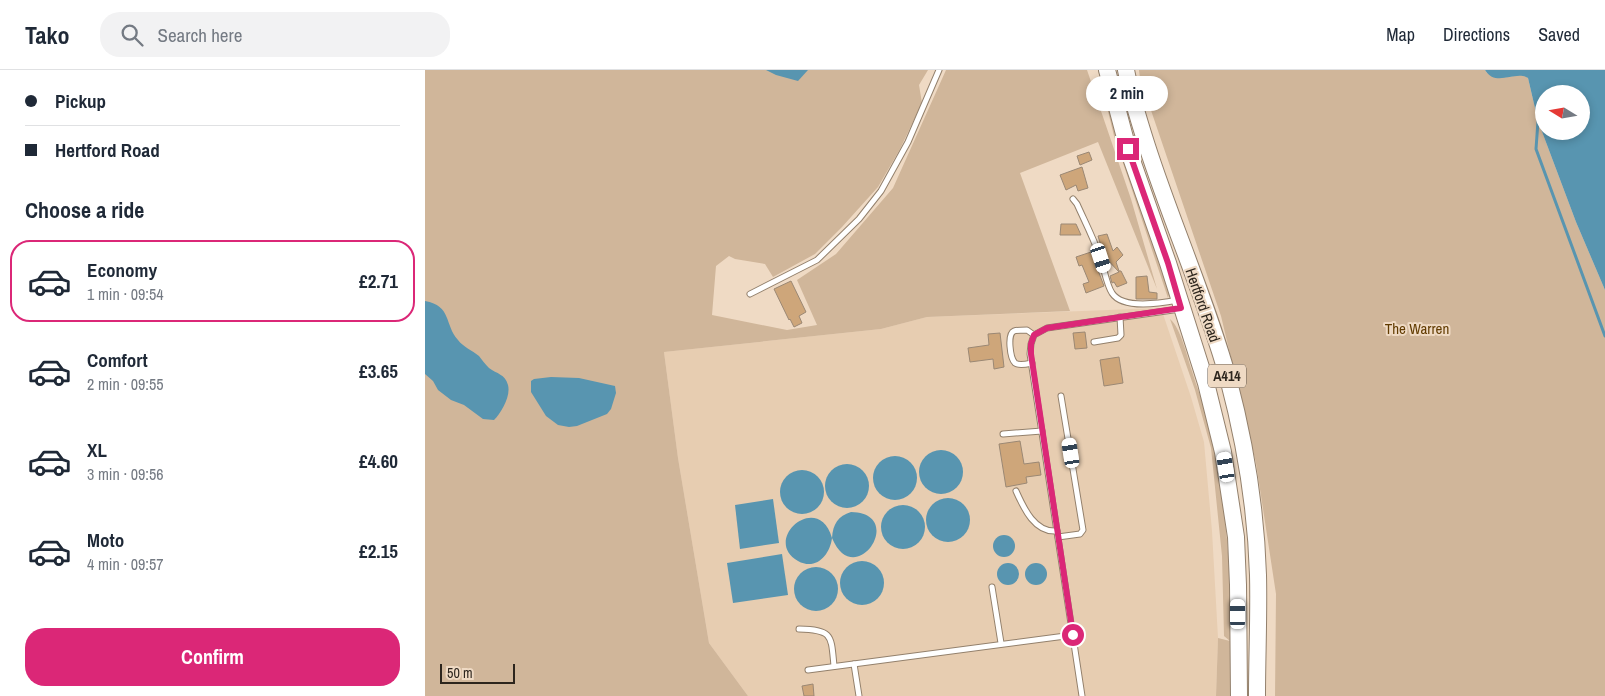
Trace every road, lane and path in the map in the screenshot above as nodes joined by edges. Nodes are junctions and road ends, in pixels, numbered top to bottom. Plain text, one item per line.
1 (939, 70) edge
2 (1107, 70) edge
3 (1126, 70) edge
4 (1073, 199) dead end
5 (750, 294) dead end
6 (1180, 304) junction
7 (1121, 317) junction
8 (1034, 335) junction
9 (1094, 342) dead end
10 (1032, 363) junction
11 (1061, 396) dead end
12 (1041, 431) junction
13 (1003, 434) dead end
14 (1016, 491) dead end
15 (1058, 534) junction
16 (992, 588) dead end
17 (799, 629) dead end
18 (1073, 635) junction
19 (1001, 643) junction
20 (854, 664) junction
21 (834, 666) junction
22 (808, 670) dead end
23 (859, 696) edge
24 (1082, 696) edge
25 (1239, 696) edge
26 (1257, 696) edge

1 - 5 lane
2 - 6 highway, Hertford Road / A414
3 - 26 highway, Hertford Road / A414
4 - 6 lane
6 - 7 lane
6 - 25 highway, Hertford Road / A414
7 - 8 lane
7 - 9 lane
8 - 10 lane
8 - 10 lane
10 - 12 lane
11 - 15 lane
12 - 13 lane
12 - 15 lane
14 - 15 lane
15 - 18 lane
16 - 19 lane
17 - 21 lane
18 - 19 lane
18 - 24 lane
19 - 20 lane
20 - 21 lane
20 - 23 lane
21 - 22 lane

